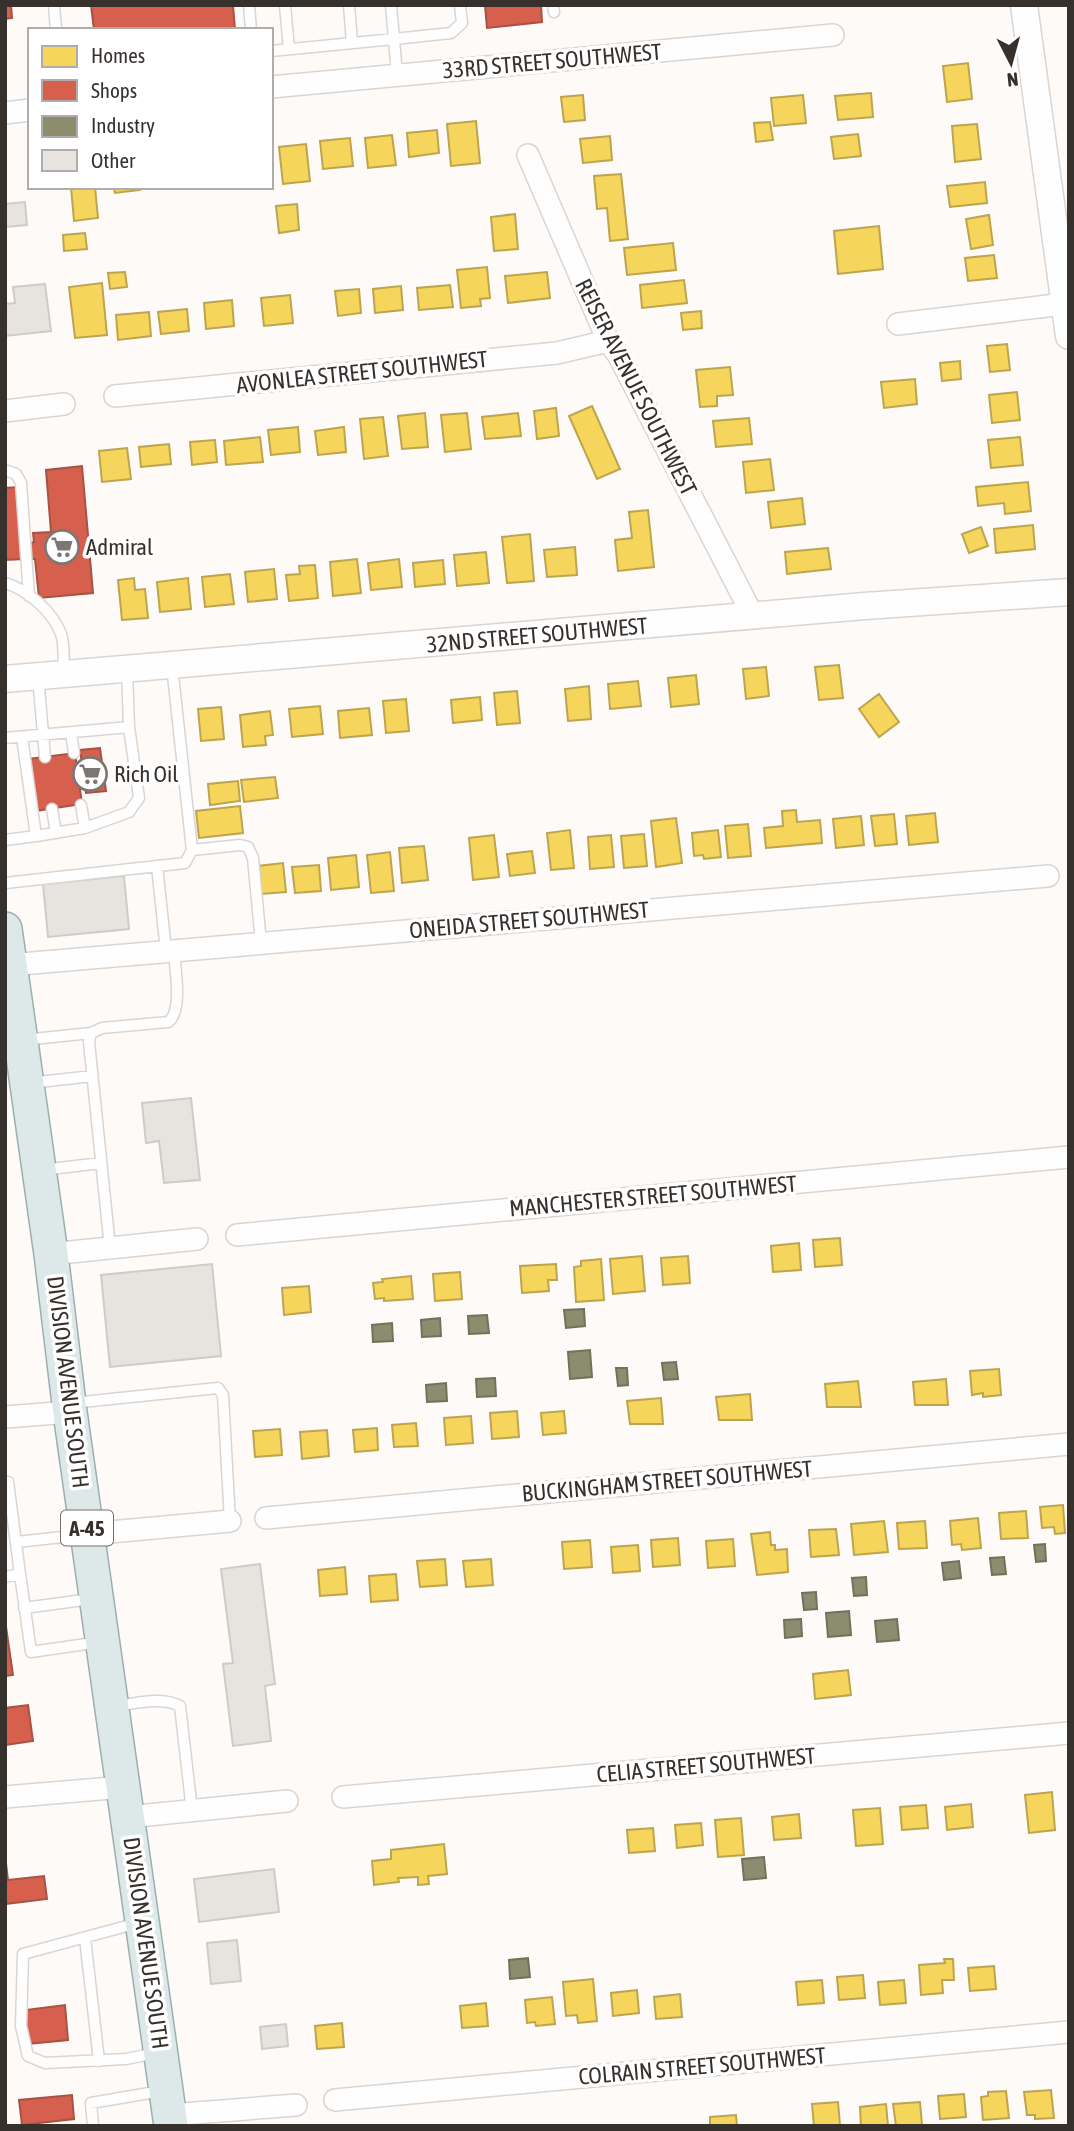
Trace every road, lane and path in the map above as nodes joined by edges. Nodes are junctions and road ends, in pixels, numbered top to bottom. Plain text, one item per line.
1 (54, 5) edge
2 (249, 5) edge
3 (285, 5) edge
4 (349, 5) edge
5 (391, 5) edge
6 (460, 5) edge
7 (1024, 5) edge
8 (56, 28) edge
9 (251, 28) edge
10 (833, 35) dead end
11 (394, 39) junction
12 (352, 43) junction
13 (289, 49) junction
14 (273, 51) edge
15 (397, 75) junction
16 (273, 87) edge
17 (28, 110) edge
18 (5, 113) edge
19 (528, 155) dead end
20 (1064, 304) junction
21 (898, 324) dead end
22 (1069, 336) edge
23 (608, 341) junction
24 (115, 396) dead end
25 (64, 404) dead end
26 (5, 411) edge
27 (5, 470) edge
28 (5, 583) edge
29 (1069, 592) edge
30 (29, 596) junction
31 (753, 616) junction
32 (172, 666) junction
33 (127, 670) junction
34 (51, 676) junction
35 (5, 679) edge
36 (129, 727) junction
37 (71, 733) junction
38 (44, 734) junction
39 (22, 737) junction
40 (5, 738) edge
41 (74, 753) dead end
42 (45, 757) dead end
43 (81, 805) dead end
44 (52, 808) dead end
45 (85, 828) junction
46 (56, 833) junction
47 (36, 836) junction
48 (5, 840) edge
49 (192, 850) junction
50 (157, 866) junction
51 (1048, 876) dead end
52 (5, 883) edge
53 (5, 929) edge
54 (261, 943) junction
55 (170, 951) junction
56 (9, 965) junction
57 (91, 1033) junction
58 (13, 1040) edge
59 (92, 1076) junction
60 (27, 1084) junction
61 (1069, 1157) edge
62 (101, 1163) junction
63 (39, 1170) junction
64 (237, 1235) dead end
65 (197, 1239) dead end
66 (110, 1248) junction
67 (51, 1254) junction
68 (69, 1407) junction
69 (5, 1417) edge
70 (1069, 1444) edge
71 (6, 1483) edge
72 (266, 1518) dead end
73 (230, 1521) joint
74 (88, 1534) junction
75 (16, 1542) junction
76 (20, 1574) junction
77 (5, 1577) edge
78 (96, 1598) junction
79 (24, 1608) junction
80 (102, 1642) junction
81 (112, 1706) junction
82 (1069, 1733) edge
83 (5, 1797) edge
84 (343, 1797) dead end
85 (288, 1801) dead end
86 (126, 1802) junction
87 (192, 1811) junction
88 (143, 1922) junction
89 (85, 1938) junction
90 (1069, 2032) edge
91 (162, 2052) junction
92 (99, 2061) junction
93 (335, 2100) dead end
94 (296, 2105) dead end
95 (170, 2110) edge
96 (93, 2126) edge

1 - 8 lane
2 - 9 lane
3 - 13 lane
4 - 12 lane
5 - 11 lane
6 - 11 lane
7 - 20 street
10 - 15 street, 33RD STREET SOUTHWEST
11 - 12 lane
11 - 15 lane
12 - 13 lane
13 - 14 lane
15 - 16 street, 33RD STREET SOUTHWEST
17 - 18 street
19 - 23 street, REISER AVENUE SOUTHWEST
20 - 21 street
20 - 22 street
23 - 24 street, AVONLEA STREET SOUTHWEST
23 - 31 street, REISER AVENUE SOUTHWEST
25 - 26 street
27 - 30 lane
28 - 30 lane
29 - 31 street, 32ND STREET SOUTHWEST
30 - 34 lane
31 - 32 street, 32ND STREET SOUTHWEST
32 - 33 street, 32ND STREET SOUTHWEST
32 - 49 lane
33 - 34 street, 32ND STREET SOUTHWEST
33 - 36 lane
34 - 35 street, 32ND STREET SOUTHWEST
34 - 38 lane
36 - 37 lane
36 - 45 lane
37 - 38 lane
37 - 41 lane
38 - 39 lane
38 - 42 lane
39 - 40 lane
39 - 47 lane
43 - 45 lane
44 - 46 lane
45 - 46 lane
46 - 47 lane
47 - 48 lane
49 - 50 lane
49 - 54 lane
50 - 52 lane
50 - 55 lane
51 - 54 street, ONEIDA STREET SOUTHWEST
53 - 56 main road, DIVISION AVENUE SOUTH / A-45
54 - 55 street, ONEIDA STREET SOUTHWEST
55 - 56 street, ONEIDA STREET SOUTHWEST
55 - 57 lane
56 - 58 main road, DIVISION AVENUE SOUTH / A-45
57 - 58 lane
57 - 59 lane
58 - 60 main road, DIVISION AVENUE SOUTH / A-45
59 - 60 lane
59 - 62 lane
60 - 63 main road, DIVISION AVENUE SOUTH / A-45
61 - 64 street, MANCHESTER STREET SOUTHWEST
62 - 63 lane
62 - 66 lane
63 - 67 main road, DIVISION AVENUE SOUTH / A-45
65 - 66 street
66 - 67 street
67 - 68 main road, DIVISION AVENUE SOUTH / A-45
68 - 69 street
68 - 73 lane
68 - 74 main road, DIVISION AVENUE SOUTH / A-45
70 - 72 street, BUCKINGHAM STREET SOUTHWEST
71 - 75 lane
73 - 74 street
74 - 75 lane
74 - 78 main road, DIVISION AVENUE SOUTH / A-45
75 - 76 lane
76 - 77 lane
76 - 79 lane
78 - 79 lane
78 - 80 main road, DIVISION AVENUE SOUTH / A-45
79 - 80 lane
80 - 81 main road, DIVISION AVENUE SOUTH / A-45
81 - 86 main road, DIVISION AVENUE SOUTH / A-45
81 - 87 lane
82 - 84 street, CELIA STREET SOUTHWEST
83 - 86 street
85 - 87 street
86 - 87 street
86 - 88 main road, DIVISION AVENUE SOUTH / A-45
88 - 89 lane
88 - 91 main road, DIVISION AVENUE SOUTH / A-45
89 - 92 lane
89 - 92 lane
90 - 93 street, COLRAIN STREET SOUTHWEST
91 - 92 lane
91 - 95 main road, DIVISION AVENUE SOUTH / A-45
94 - 95 street
95 - 96 lane

